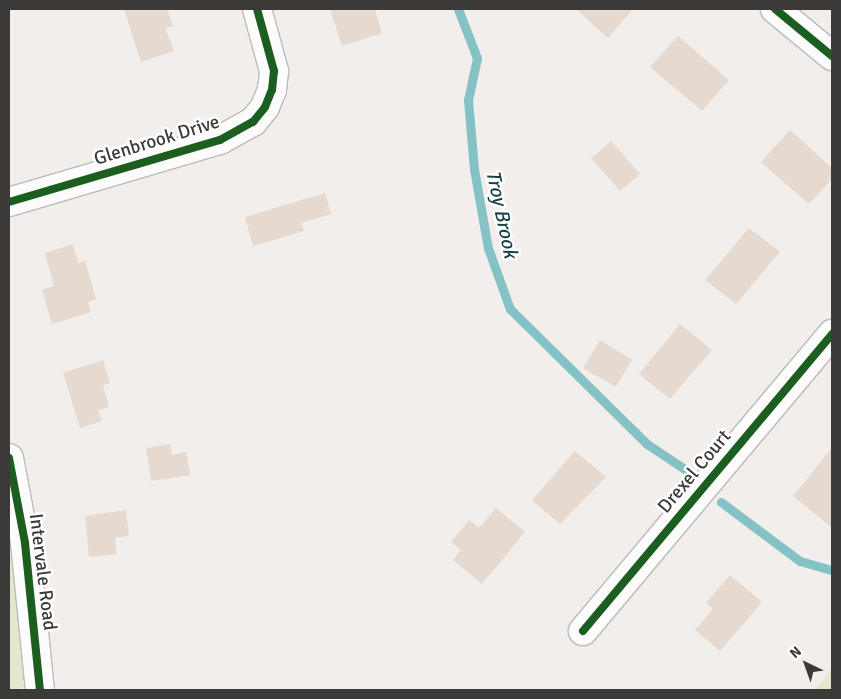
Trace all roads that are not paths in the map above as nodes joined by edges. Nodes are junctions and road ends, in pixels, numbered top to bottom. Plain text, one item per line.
1 (257, 9) edge
2 (775, 9) edge
3 (832, 56) edge
4 (9, 202) edge
5 (832, 334) edge
6 (9, 458) edge
7 (583, 631) dead end
8 (40, 690) edge

1 - 4 street, Glenbrook Drive
2 - 3 street
5 - 7 street, Drexel Court
6 - 8 street, Intervale Road

